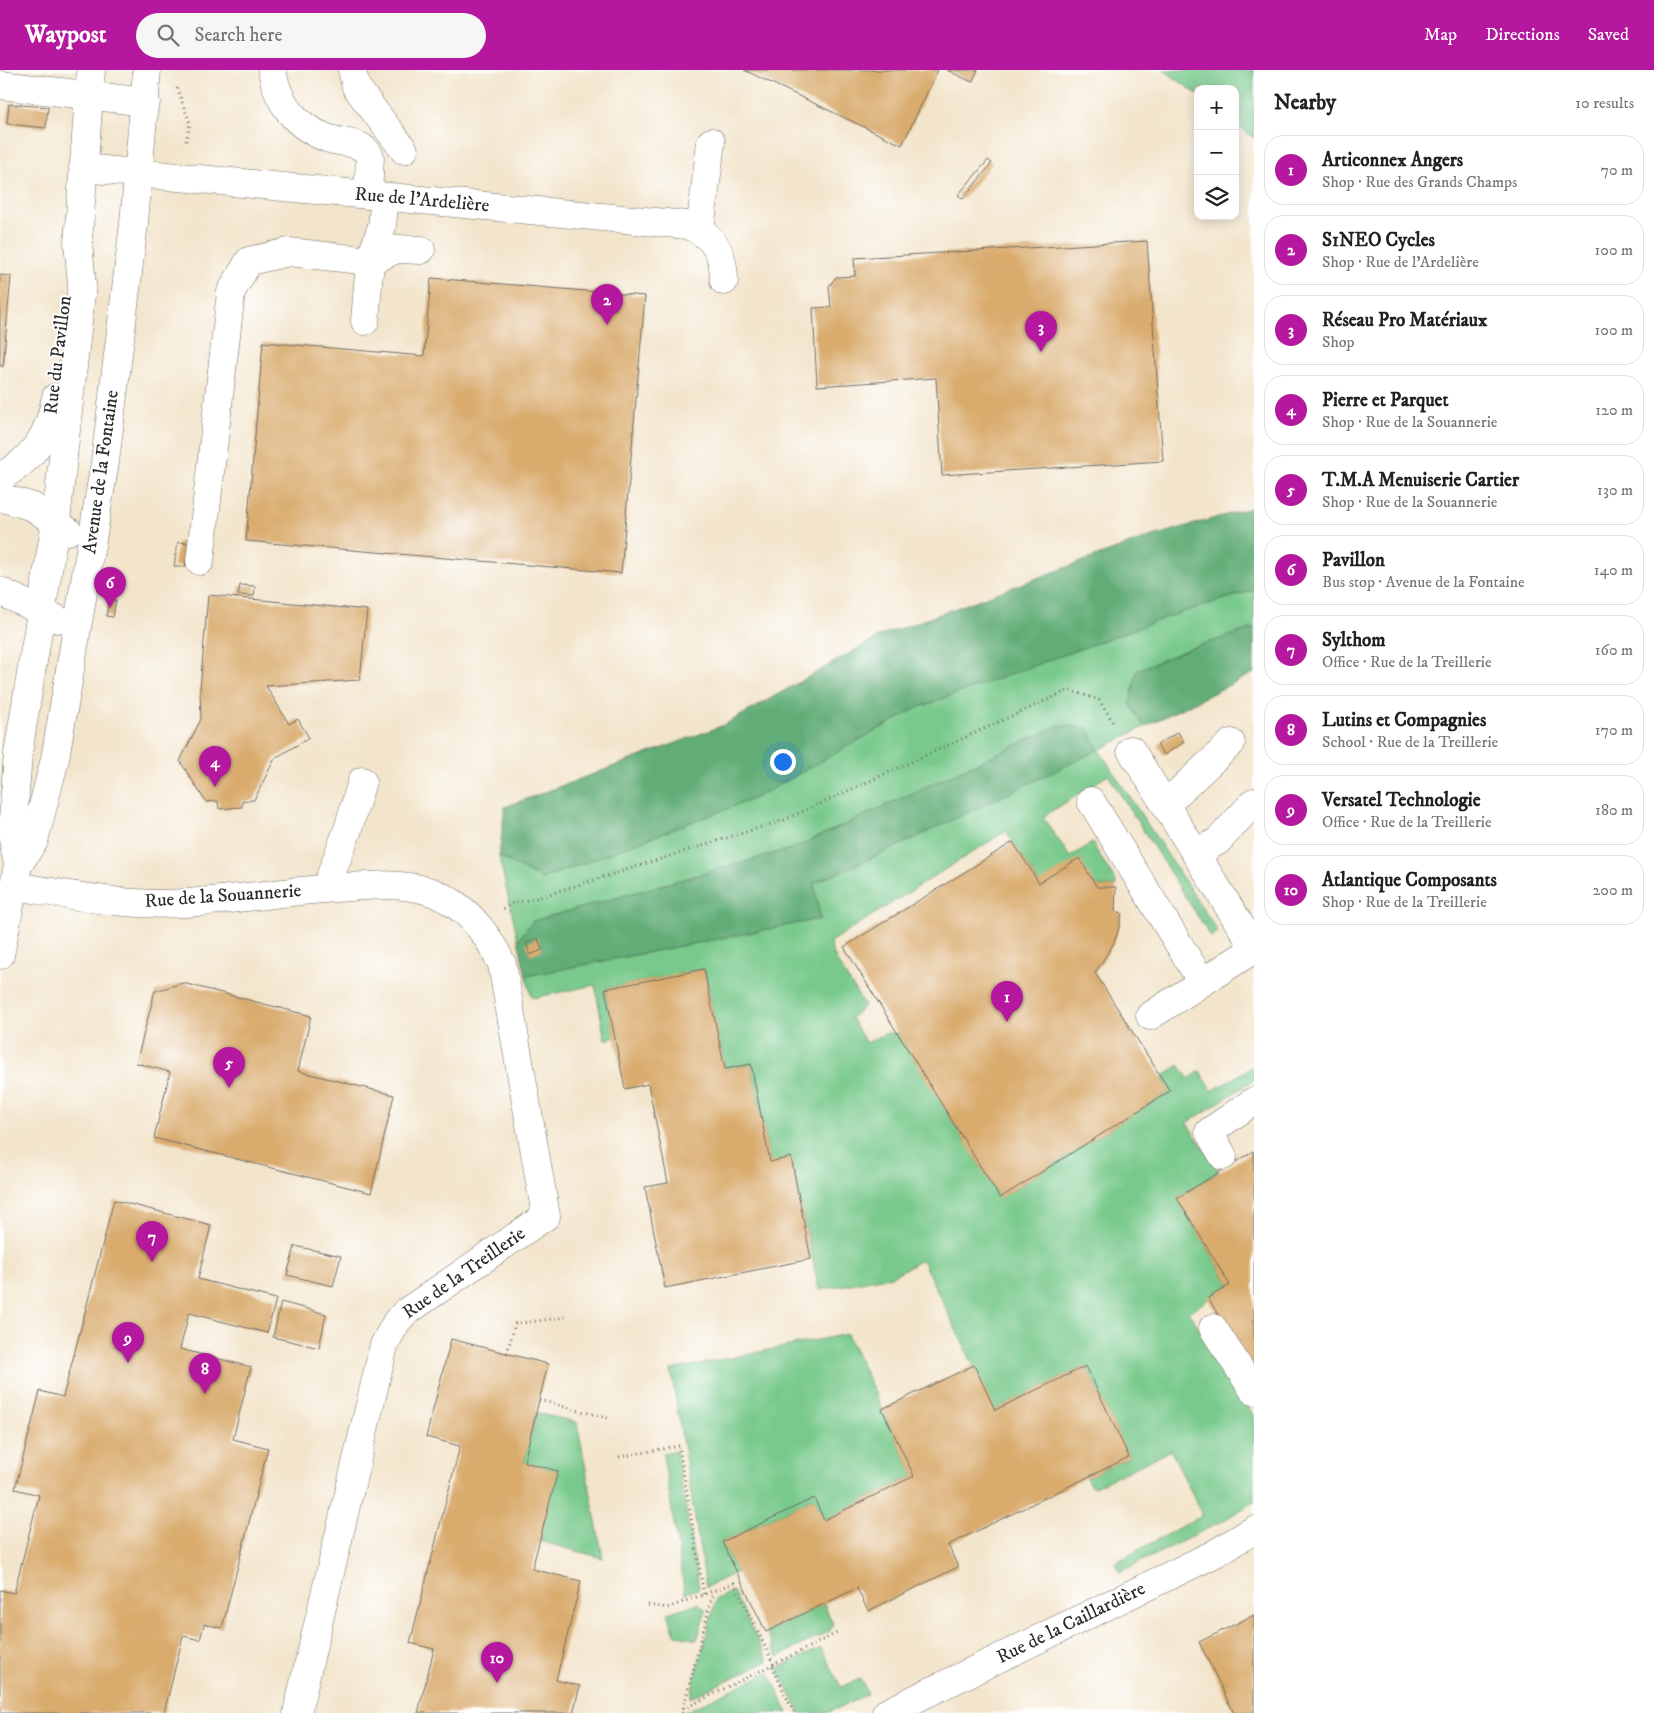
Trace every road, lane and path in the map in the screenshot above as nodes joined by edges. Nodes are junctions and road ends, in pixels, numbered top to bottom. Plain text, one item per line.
1 (147, 70) edge
2 (272, 70) edge
3 (352, 70) edge
4 (90, 82) edge
5 (0, 85) edge
6 (177, 87) dead end
7 (146, 102) junction
8 (186, 142) dead end
9 (711, 142) dead end
10 (404, 150) dead end
11 (83, 168) junction
12 (139, 173) junction
13 (376, 196) junction
14 (700, 230) junction
15 (78, 242) junction
16 (421, 250) dead end
17 (370, 261) junction
18 (724, 281) dead end
19 (364, 321) dead end
20 (0, 477) edge
21 (0, 497) edge
22 (56, 521) junction
23 (90, 554) junction
24 (200, 561) dead end
25 (0, 591) edge
26 (42, 611) junction
27 (77, 630) junction
28 (1125, 740) joint
29 (1231, 744) dead end
30 (362, 781) dead end
31 (1091, 801) dead end
32 (1254, 802) edge
33 (1166, 804) junction
34 (1242, 826) edge
35 (1196, 854) junction
36 (16, 876) junction
37 (326, 888) junction
38 (433, 892) joint
39 (498, 914) dead end
40 (1254, 948) edge
41 (0, 956) edge
42 (1202, 982) junction
43 (1150, 1016) dead end
44 (1254, 1101) edge
45 (1223, 1156) dead end
46 (565, 1317) dead end
47 (1213, 1328) dead end
48 (507, 1353) dead end
49 (1254, 1391) edge
50 (539, 1400) dead end
51 (611, 1419) dead end
52 (618, 1457) dead end
53 (1254, 1530) edge
54 (713, 1592) junction
55 (704, 1595) junction
56 (648, 1605) dead end
57 (839, 1632) dead end
58 (773, 1665) junction
59 (682, 1711) edge
60 (297, 1713) edge
61 (794, 1713) edge
62 (886, 1713) edge

1 - 7 street, Avenue de la Fontaine
2 - 13 street
3 - 10 street
4 - 5 street
4 - 7 street
4 - 11 street, Avenue de la Fontaine
6 - 8 path
7 - 12 street, Avenue de la Fontaine
9 - 14 street
11 - 12 street, Rue de l'Ardelière
11 - 15 street, Avenue de la Fontaine
12 - 13 street, Rue de l'Ardelière
12 - 23 street, Avenue de la Fontaine
13 - 14 street, Rue de l'Ardelière
13 - 17 street
14 - 18 street
15 - 20 street, Rue du Pavillon
15 - 22 street, Avenue de la Fontaine
16 - 17 street
17 - 19 street
17 - 24 street
21 - 22 street
22 - 23 street
22 - 26 street, Avenue de la Fontaine
23 - 27 street, Avenue de la Fontaine
25 - 26 street
26 - 27 street
26 - 36 street, Avenue de la Fontaine
27 - 36 street, Avenue de la Fontaine
28 - 33 street
28 - 39 path
29 - 33 street
30 - 37 street
31 - 42 street
32 - 34 street
33 - 35 street
34 - 35 street
35 - 40 street
36 - 37 street, Rue de la Souannerie
36 - 41 street, Avenue de la Fontaine
37 - 38 street, Rue de la Souannerie
38 - 60 street, Rue de la Treillerie
40 - 42 street
42 - 43 street
44 - 45 street
46 - 48 path
47 - 49 street
50 - 51 path
52 - 55 path
53 - 62 street, Rue de la Caillardière
54 - 55 path
54 - 58 path
54 - 59 path
55 - 56 path
57 - 58 path
58 - 59 path
58 - 61 path

